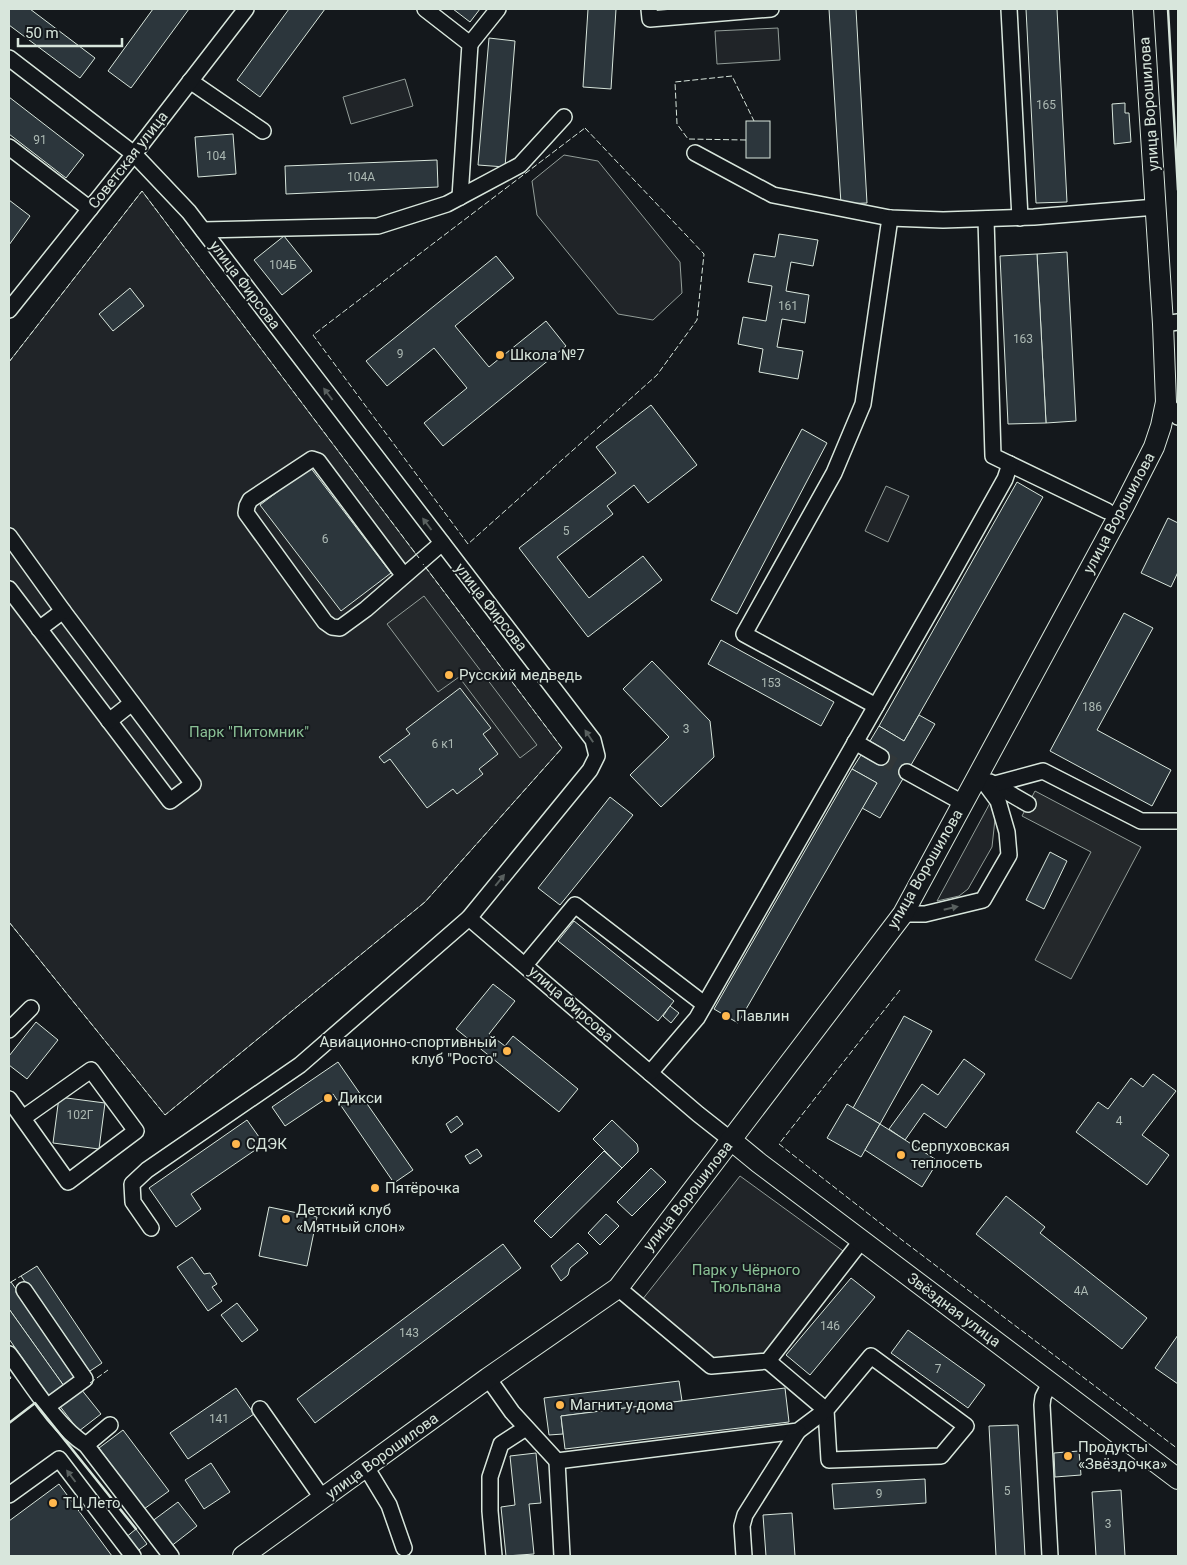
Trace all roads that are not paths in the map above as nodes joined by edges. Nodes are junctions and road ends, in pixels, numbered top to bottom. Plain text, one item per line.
1 (246, 9) edge
2 (425, 9) edge
3 (498, 9) edge
4 (649, 9) edge
5 (771, 9) edge
6 (1009, 9) edge
7 (1143, 9) edge
8 (470, 44) junction
9 (9, 58) edge
10 (190, 81) junction
11 (564, 117) dead end
12 (263, 131) dead end
13 (9, 147) edge
14 (695, 153) dead end
15 (134, 154) junction
16 (460, 197) junction
17 (1156, 208) junction
18 (90, 209) junction
19 (890, 218) junction
20 (1020, 218) junction
21 (986, 219) junction
22 (203, 230) junction
23 (9, 310) edge
24 (1171, 323) edge
25 (1172, 410) edge
26 (1010, 464) junction
27 (1107, 511) dead end
28 (9, 536) edge
29 (442, 543) junction
30 (404, 576) junction
31 (9, 588) edge
32 (63, 611) junction
33 (39, 629) junction
34 (132, 703) junction
35 (876, 706) junction
36 (109, 720) junction
37 (855, 742) junction
38 (881, 757) tunnel mouth
39 (907, 772) tunnel mouth
40 (986, 779) junction
41 (963, 803) junction
42 (1028, 804) dead end
43 (1178, 821) edge
44 (903, 914) junction
45 (469, 918) junction
46 (525, 965) junction
47 (704, 1004) junction
48 (31, 1008) dead end
49 (9, 1030) edge
50 (650, 1073) junction
51 (9, 1099) edge
52 (22, 1118) junction
53 (731, 1140) junction
54 (151, 1228) dead end
55 (862, 1240) junction
56 (618, 1288) junction
57 (24, 1290) dead end
58 (9, 1354) edge
59 (768, 1361) junction
60 (488, 1378) junction
61 (1050, 1382) junction
62 (48, 1406) junction
63 (260, 1409) dead end
64 (826, 1410) junction
65 (110, 1425) dead end
66 (526, 1428) junction
67 (798, 1431) junction
68 (86, 1445) junction
69 (558, 1461) junction
70 (366, 1467) junction
71 (1178, 1479) edge
72 (9, 1495) edge
73 (323, 1499) junction
74 (404, 1548) dead end
75 (133, 1556) edge
76 (171, 1556) edge
77 (243, 1556) edge
78 (494, 1556) edge
79 (562, 1556) edge
80 (744, 1556) edge
81 (1050, 1556) edge

1 - 10 street, Советская улица
2 - 8 street
3 - 8 street
4 - 5 street
6 - 20 street
7 - 17 main road, улица Ворошилова
8 - 16 street
9 - 15 street, улица Фирсова
10 - 12 street
10 - 15 street, Советская улица
11 - 16 street
13 - 18 street
14 - 19 street
15 - 18 street, Советская улица
15 - 22 street, улица Фирсова
16 - 22 street
17 - 20 street
17 - 24 main road, улица Ворошилова
18 - 23 street, Советская улица
19 - 21 street
19 - 35 street
20 - 21 street
21 - 26 street
29 -> 22 street, улица Фирсова
24 - 25 main road, улица Ворошилова
25 - 40 main road, улица Ворошилова
26 - 27 street
26 - 35 street
28 - 32 street
29 - 30 street
45 -> 29 street, улица Фирсова
30 - 30 street
31 - 33 street
32 - 33 street
32 - 34 street
33 - 36 street
34 - 36 street
34 - 36 street
35 - 37 street
37 - 38 street
37 - 47 street
39 - 41 street
40 - 41 main road, улица Ворошилова
40 - 42 street
40 - 43 street
44 -> 40 street
41 - 44 main road, улица Ворошилова
44 - 53 main road, улица Ворошилова
45 - 46 street, улица Фирсова
45 - 54 street
46 - 47 street
46 - 50 street, улица Фирсова
47 - 50 street
48 - 49 street
50 - 53 street, улица Фирсова
51 - 52 street
52 - 52 street
53 - 55 main road, Звёздная улица
53 - 56 main road, улица Ворошилова
55 - 59 street
55 - 61 main road, Звёздная улица
56 - 59 street
56 - 60 main road, улица Ворошилова
57 - 62 street
58 - 62 street
59 - 64 street
60 - 66 street
60 - 70 main road, улица Ворошилова
61 - 71 main road, Звёздная улица
61 - 81 street
62 - 68 street
63 - 73 street
64 - 64 street
64 - 67 street
65 - 68 street
66 - 69 street
66 - 78 street
67 - 69 street
67 - 80 street
68 - 76 street
69 - 79 street
70 - 73 main road, улица Ворошилова
70 - 74 street
75 -> 72 street
73 - 77 main road, улица Ворошилова

